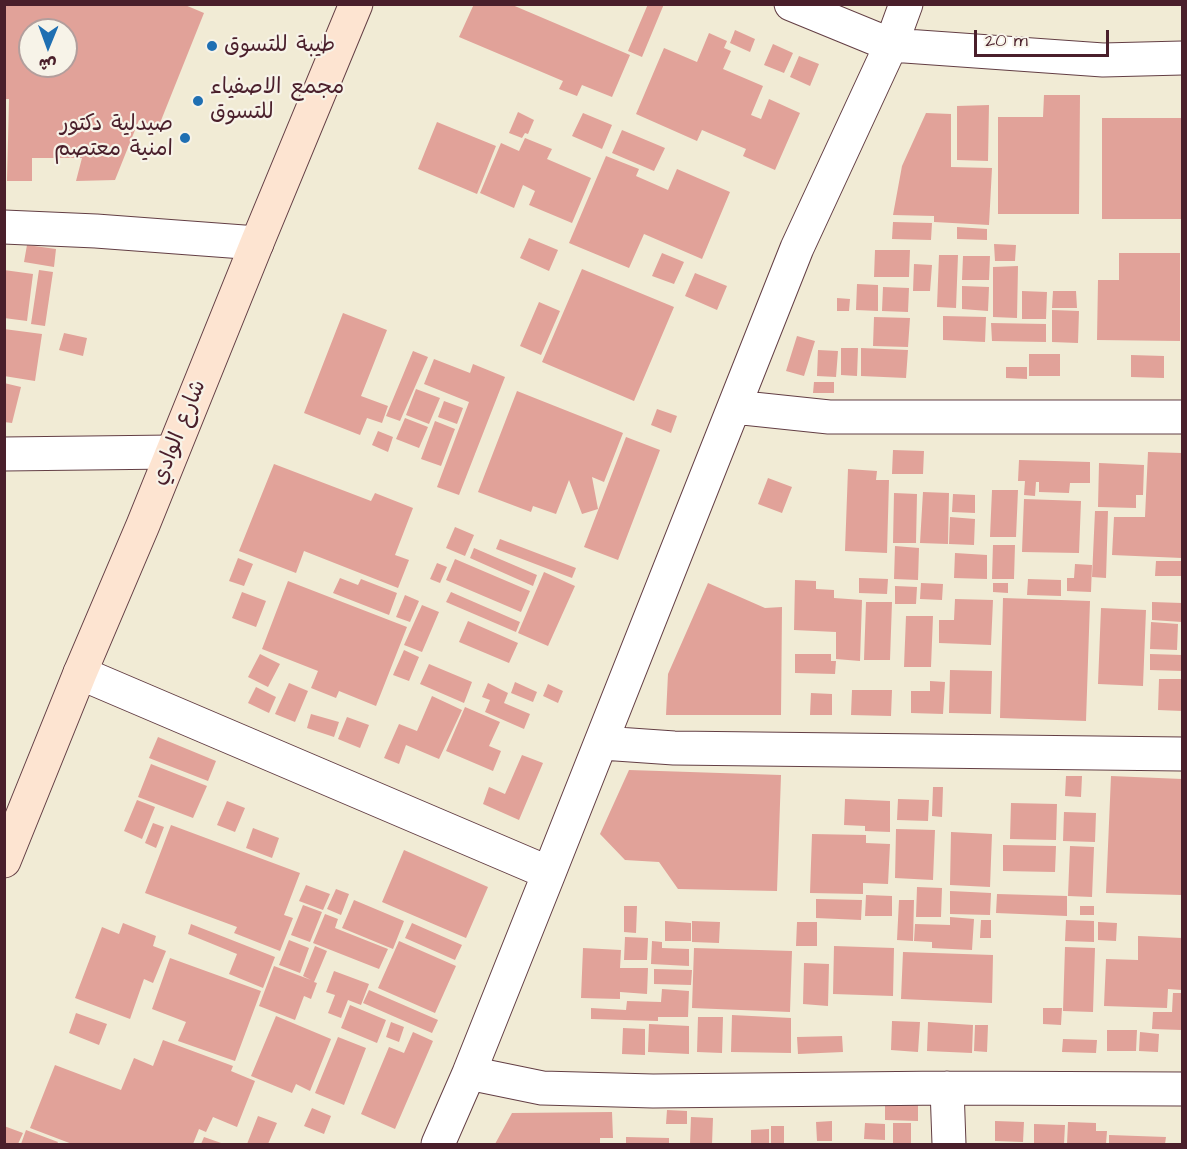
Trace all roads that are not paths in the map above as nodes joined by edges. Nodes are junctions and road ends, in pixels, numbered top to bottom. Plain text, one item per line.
1 (356, 4) edge
2 (791, 4) edge
3 (906, 4) edge
4 (891, 45) junction
5 (1182, 58) edge
6 (4, 227) edge
7 (257, 243) junction
8 (734, 407) junction
9 (1182, 417) edge
10 (172, 452) junction
11 (4, 454) edge
12 (80, 673) junction
13 (602, 743) junction
14 (1182, 754) edge
15 (4, 861) edge
16 (549, 873) junction
17 (469, 1073) junction
18 (947, 1088) junction
19 (1182, 1089) edge
20 (438, 1144) edge
21 (949, 1144) edge

1 - 7 main road, شارع الوادي
2 - 4 street
3 - 4 street
4 - 5 street
4 - 8 street
6 - 7 street
7 - 10 main road, شارع الوادي
8 - 9 street
8 - 13 street
10 - 11 street
10 - 12 main road, شارع الوادي
12 - 15 main road, شارع الوادي
12 - 16 street
13 - 14 street
13 - 16 street
16 - 17 street
17 - 18 street
17 - 20 street
18 - 19 street
18 - 21 street

